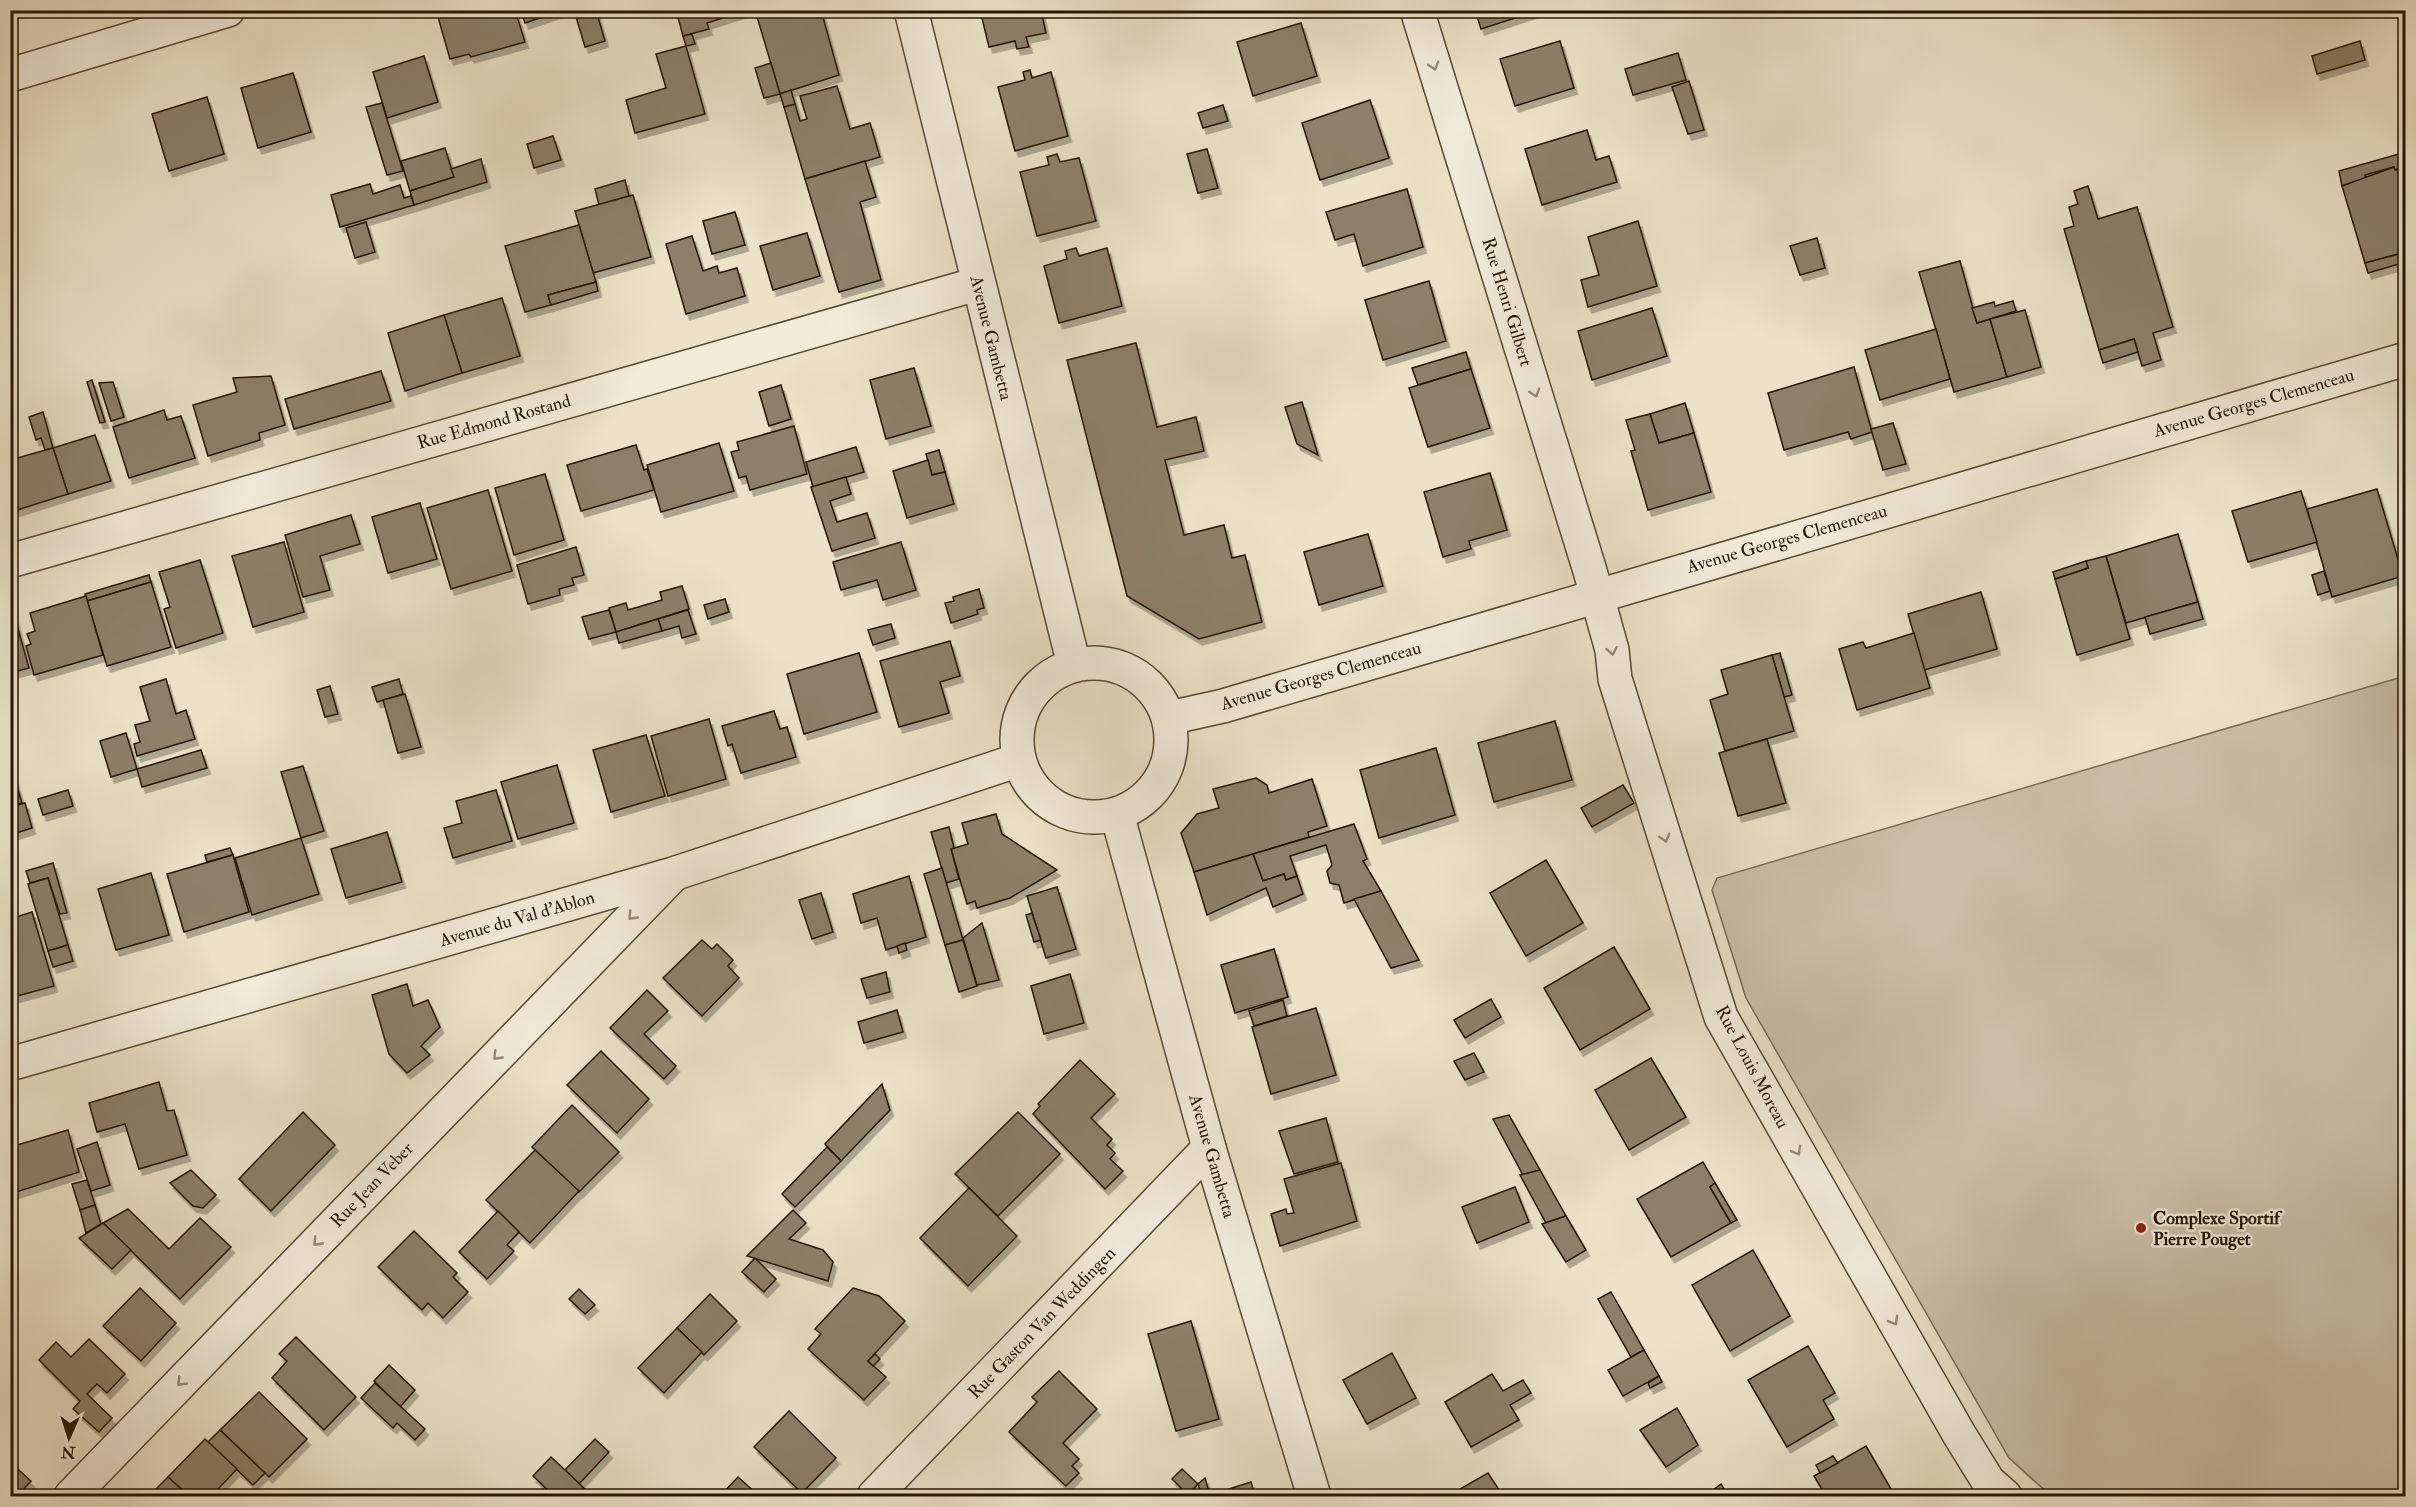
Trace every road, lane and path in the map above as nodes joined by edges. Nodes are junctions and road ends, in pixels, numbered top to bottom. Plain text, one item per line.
1 (228, 10) edge
2 (911, 10) edge
3 (1417, 10) edge
4 (10, 75) edge
5 (977, 284) junction
6 (2406, 359) edge
7 (10, 561) edge
8 (1597, 595) junction
9 (1074, 665) junction
10 (1169, 718) junction
11 (1019, 759) junction
12 (1117, 814) junction
13 (673, 874) junction
14 (10, 1064) edge
15 (1209, 1148) junction
16 (71, 1497) edge
17 (874, 1497) edge
18 (1314, 1497) edge
19 (2004, 1497) edge

1 - 4 street
2 - 5 street, Avenue Gambetta
3 -> 8 street, Rue Henri Gilbert
5 - 7 street, Rue Edmond Rostand
5 - 9 street, Avenue Gambetta
6 - 8 street, Avenue Georges Clemenceau
8 - 10 street, Avenue Georges Clemenceau
8 -> 19 street, Rue Louis Moreau
9 - 10 street
9 - 11 street
10 - 12 street
11 - 12 street
11 - 13 street, Avenue du Val d'Ablon
12 - 15 street, Avenue Gambetta
13 - 14 street, Avenue du Val d'Ablon
13 -> 16 street, Rue Jean Veber
15 - 17 street, Rue Gaston Van Weddingen
15 - 18 street, Avenue Gambetta

